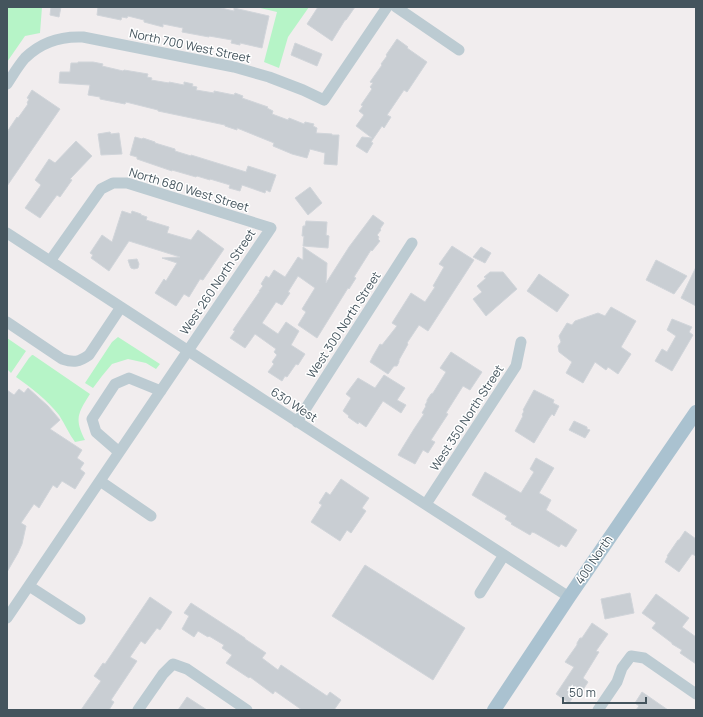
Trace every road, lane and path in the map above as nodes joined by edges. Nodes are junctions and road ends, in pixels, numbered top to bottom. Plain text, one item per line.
1 (388, 7) edge
2 (396, 7) edge
3 (459, 50) dead end
4 (7, 84) edge
5 (271, 228) joint
6 (7, 232) edge
7 (412, 243) dead end
8 (50, 261) junction
9 (121, 307) junction
10 (7, 322) edge
11 (520, 342) dead end
12 (188, 351) junction
13 (161, 391) junction
14 (696, 412) edge
15 (297, 422) junction
16 (120, 452) junction
17 (100, 481) junction
18 (426, 504) junction
19 (151, 516) dead end
20 (504, 555) junction
21 (29, 586) junction
22 (480, 593) dead end
23 (569, 597) junction
24 (7, 618) edge
25 (80, 619) dead end
26 (696, 694) edge
27 (138, 710) edge
28 (247, 710) edge
29 (494, 710) edge
30 (598, 710) edge

1 - 4 street, North 700 West Street
2 - 3 street
5 - 8 street, North 680 West Street
5 - 12 street, West 260 North Street
6 - 8 street, 630 West
7 - 15 street, West 300 North Street
8 - 9 street, 630 West
9 - 10 street
9 - 12 street, 630 West
11 - 18 street, West 350 North Street
12 - 13 street, West 260 North Street
12 - 15 street, 630 West
13 - 16 street, West 260 North Street
13 - 16 street
14 - 23 main road, 400 North
15 - 18 street, 630 West
16 - 17 street, West 260 North Street
17 - 19 street
17 - 21 street, West 260 North Street
18 - 20 street, 630 West
20 - 22 street
20 - 23 street, 630 West
21 - 24 street, West 260 North Street
21 - 25 street
23 - 29 main road, 400 North
26 - 30 street
27 - 28 street

